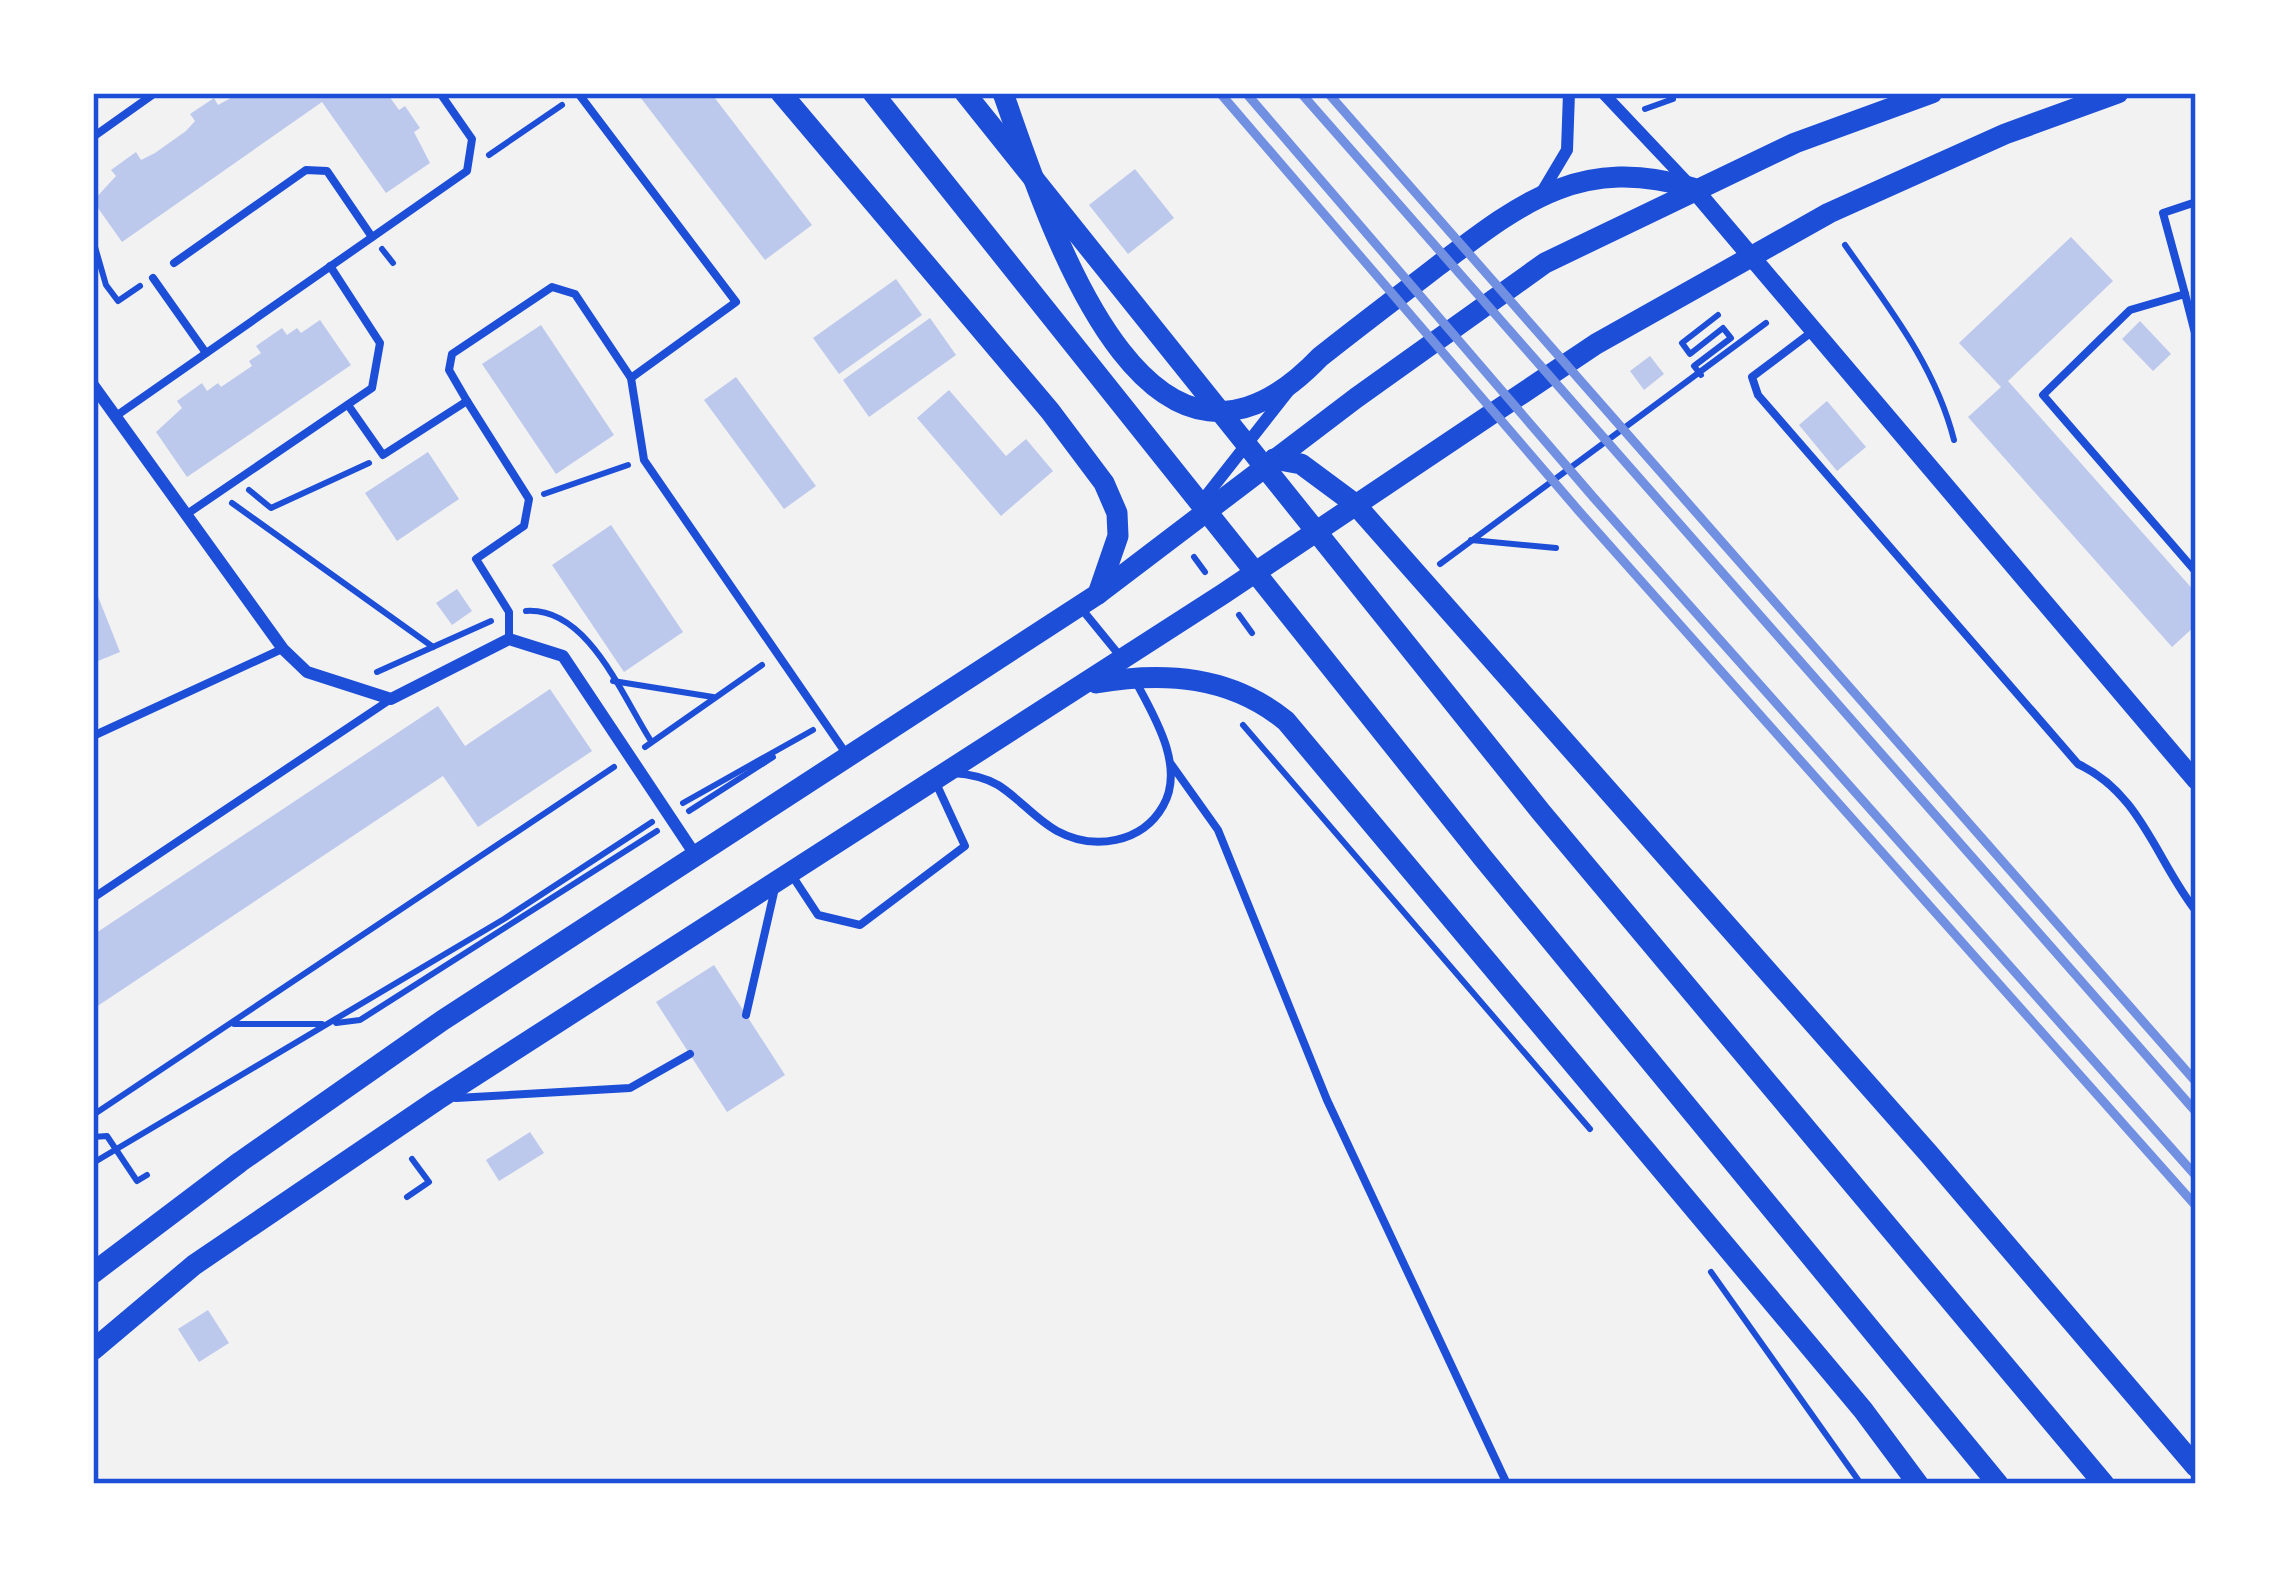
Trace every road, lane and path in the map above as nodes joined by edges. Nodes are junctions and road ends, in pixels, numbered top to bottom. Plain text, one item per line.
1 (155, 93) edge
2 (440, 93) edge
3 (578, 93) edge
4 (781, 93) edge
5 (873, 93) edge
6 (964, 93) edge
7 (1003, 93) edge
8 (1569, 93) edge
9 (1604, 93) edge
10 (1932, 93) edge
11 (2118, 93) edge
12 (1673, 98) dead end
13 (1645, 109) dead end
14 (93, 137) edge
15 (467, 171) junction
16 (1693, 188) junction
17 (1541, 192) junction
18 (2196, 202) edge
19 (373, 237) junction
20 (93, 240) edge
21 (1845, 245) dead end
22 (1752, 254) junction
23 (174, 263) dead end
24 (330, 266) junction
25 (153, 278) joint
26 (2185, 294) junction
27 (1718, 315) dead end
28 (1766, 323) dead end
29 (1814, 331) junction
30 (2196, 337) edge
31 (206, 353) junction
32 (1701, 375) junction
33 (631, 378) junction
34 (1294, 383) junction
35 (93, 385) edge
36 (467, 401) junction
37 (347, 405) junction
38 (115, 417) junction
39 (1954, 440) dead end
40 (383, 455) junction
41 (1274, 459) junction
42 (644, 460) junction
43 (237, 480) junction
44 (218, 492) junction
45 (530, 500) junction
46 (1355, 505) junction
47 (187, 514) junction
48 (1178, 532) junction
49 (1470, 540) junction
50 (1556, 548) dead end
51 (1194, 557) dead end
52 (1440, 564) dead end
53 (1205, 572) dead end
54 (2196, 572) edge
55 (1089, 601) junction
56 (509, 612) junction
57 (1239, 615) dead end
58 (1252, 633) dead end
59 (509, 639) junction
60 (433, 647) junction
61 (284, 649) junction
62 (781, 652) junction
63 (1128, 668) junction
64 (360, 670) dead end
65 (613, 681) junction
66 (716, 697) junction
67 (392, 699) junction
68 (1237, 717) dead end
69 (827, 722) junction
70 (93, 736) edge
71 (651, 742) junction
72 (631, 756) junction
73 (849, 759) junction
74 (1171, 764) junction
75 (940, 776) junction
76 (2196, 781) edge
77 (671, 816) junction
78 (696, 856) junction
79 (783, 874) junction
80 (93, 898) edge
81 (2196, 911) edge
82 (746, 1015) dead end
83 (230, 1024) junction
84 (328, 1024) junction
85 (690, 1054) dead end
86 (437, 1100) junction
87 (93, 1115) edge
88 (1591, 1130) dead end
89 (93, 1137) edge
90 (115, 1148) junction
91 (412, 1159) dead end
92 (93, 1163) edge
93 (148, 1174) dead end
94 (407, 1197) dead end
95 (1699, 1255) dead end
96 (93, 1273) edge
97 (93, 1350) edge
98 (2196, 1467) edge
99 (1507, 1484) edge
100 (1862, 1484) edge
101 (1915, 1484) edge
102 (1998, 1484) edge
103 (2104, 1484) edge

1 - 14 lane
2 - 15 lane
3 - 15 path
3 - 33 lane
4 - 55 main road
5 - 102 main road
6 - 103 main road
7 - 34 main road
8 - 17 street
9 - 16 street
10 - 16 main road
11 - 22 main road
12 - 13 path
15 - 19 lane
16 - 17 main road
16 - 22 street
16 - 41 main road
17 - 34 main road
18 - 26 lane
19 - 23 lane
19 - 24 lane
20 - 25 path
21 - 39 path
22 - 29 street
22 - 46 main road
24 - 31 lane
24 - 37 lane
25 - 31 lane
26 - 30 lane
26 - 54 lane
27 - 32 path
28 - 32 path
29 - 76 street
29 - 81 lane
31 - 38 lane
32 - 49 path
33 - 36 lane
33 - 42 lane
34 - 48 street
35 - 38 street
36 - 40 lane
36 - 45 lane
37 - 40 lane
37 - 43 lane
38 - 47 street
40 - 43 path
41 - 46 main road
41 - 48 main road
42 - 45 path
42 - 62 lane
43 - 44 lane
44 - 47 lane
44 - 60 path
45 - 56 lane
46 - 63 main road
46 - 98 main road
47 - 61 street
48 - 55 main road
49 - 50 path
49 - 52 path
51 - 53 path
55 - 63 lane
55 - 73 main road
56 - 59 lane
56 - 60 path
56 - 65 path
57 - 58 path
59 - 67 street
59 - 72 street
60 - 64 path
61 - 67 street
61 - 70 lane
62 - 66 path
62 - 69 lane
63 - 74 lane
63 - 75 main road
63 - 101 main road
65 - 66 path
65 - 71 path
66 - 71 path
67 - 80 lane
68 - 88 path
69 - 73 lane
69 - 77 path
71 - 72 path
72 - 77 street
72 - 83 path
73 - 78 main road
74 - 75 lane
74 - 99 lane
75 - 79 main road
75 - 79 lane
77 - 78 street
77 - 84 path
78 - 96 main road
79 - 82 lane
79 - 86 main road
83 - 84 path
83 - 87 path
84 - 90 path
85 - 86 lane
86 - 97 main road
89 - 90 path
90 - 92 path
90 - 93 path
91 - 94 path
95 - 100 path

